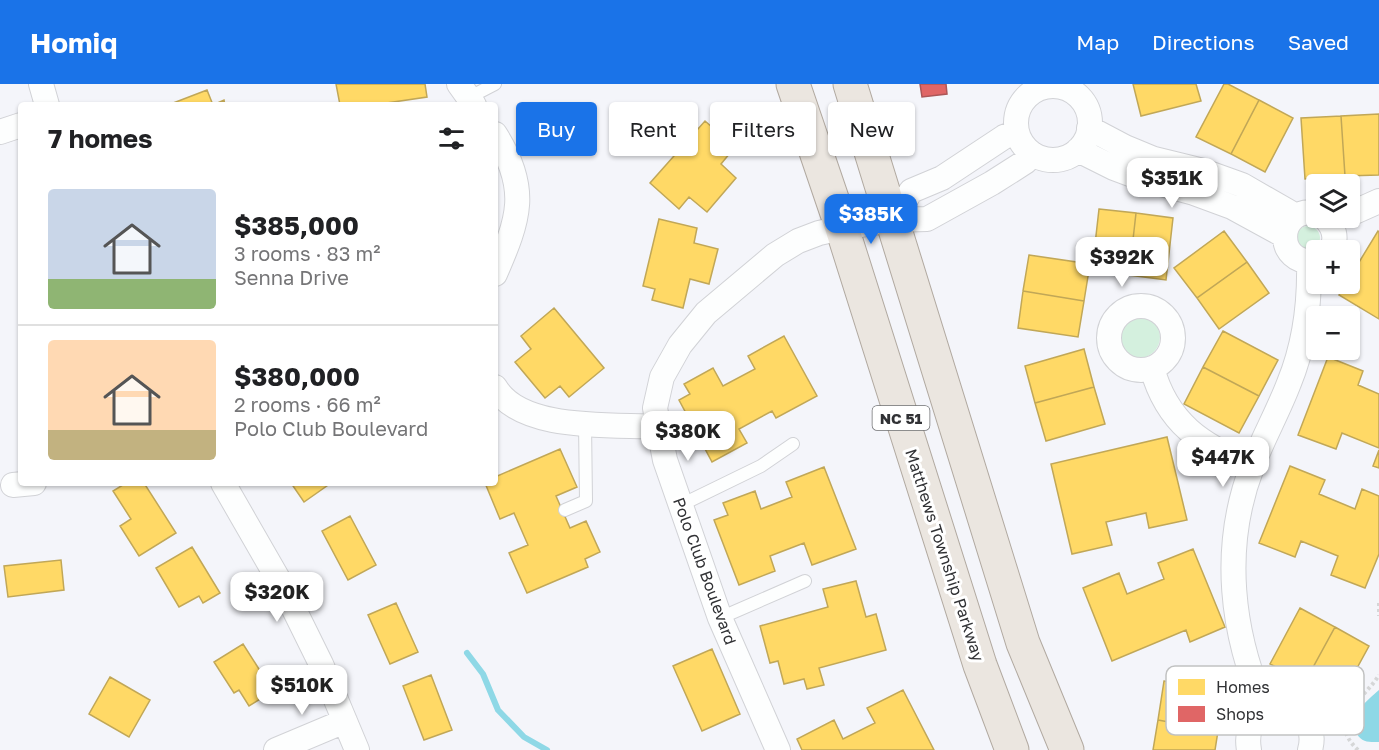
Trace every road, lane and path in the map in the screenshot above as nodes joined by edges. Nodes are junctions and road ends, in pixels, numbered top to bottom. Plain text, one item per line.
1 (41, 84) edge
2 (495, 84) edge
3 (793, 84) edge
4 (850, 84) edge
5 (1064, 86) edge
6 (467, 96) edge
7 (46, 102) edge
8 (18, 126) edge
9 (1089, 128) junction
10 (0, 132) edge
11 (1017, 132) junction
12 (498, 140) edge
13 (1078, 150) junction
14 (1033, 154) junction
15 (1379, 201) edge
16 (1360, 207) edge
17 (1306, 213) edge
18 (1306, 218) edge
19 (893, 220) junction
20 (843, 228) junction
21 (1308, 228) edge
22 (1306, 261) edge
23 (498, 266) edge
24 (1310, 294) edge
25 (1152, 368) dead end
26 (498, 392) edge
27 (585, 423) junction
28 (658, 427) junction
29 (793, 444) dead end
30 (1252, 466) junction
31 (225, 486) edge
32 (681, 505) junction
33 (565, 510) dead end
34 (805, 581) dead end
35 (1379, 603) edge
36 (1379, 616) edge
37 (720, 618) junction
38 (1248, 666) edge
39 (1379, 675) edge
40 (1364, 692) edge
41 (345, 721) junction
42 (1249, 735) edge
43 (1311, 735) edge
44 (1347, 735) edge
45 (276, 750) edge
46 (357, 750) edge
47 (777, 750) edge
48 (1012, 750) edge
49 (1067, 750) edge
50 (1249, 750) edge
51 (1310, 750) edge
52 (1358, 750) edge

1 - 7 street
2 - 6 lane
3 - 20 main road, Matthews Township Parkway / NC 51
4 - 19 main road, NC 51
5 - 9 street
5 - 11 street
8 - 10 street
9 - 13 street
9 - 17 street
11 - 14 street
11 - 19 street
12 - 23 street
13 - 14 street
13 - 18 street
14 - 19 street, Polo Club Boulevard
15 - 16 street
19 - 20 street, Polo Club Boulevard
19 - 49 main road, NC 51
20 - 28 street, Polo Club Boulevard
20 - 48 main road, Matthews Township Parkway / NC 51
21 - 22 street
24 - 30 street
25 - 30 street
26 - 27 street
27 - 28 street
27 - 33 lane
28 - 32 street, Polo Club Boulevard
29 - 32 lane
30 - 38 street
31 - 41 street
32 - 37 street, Polo Club Boulevard
34 - 37 lane
35 - 36 path
37 - 47 street, Polo Club Boulevard
39 - 40 path
41 - 45 street
41 - 46 street
42 - 50 street
43 - 51 street
44 - 52 path

